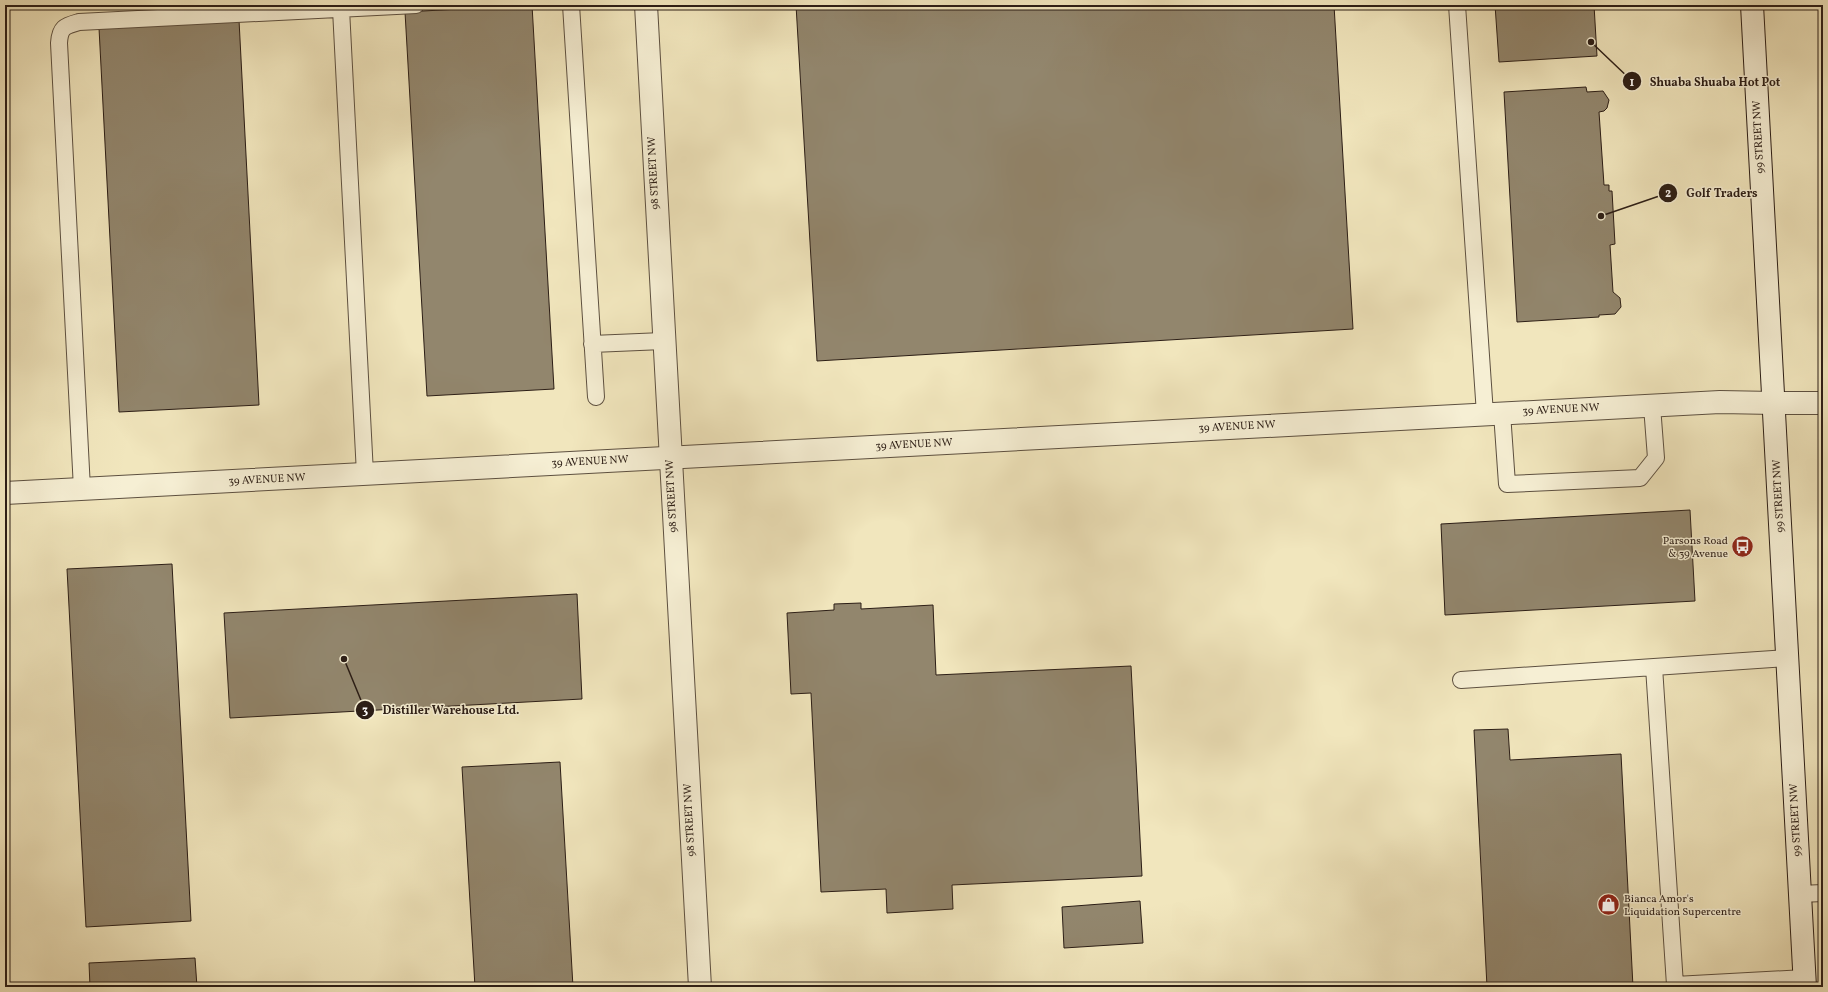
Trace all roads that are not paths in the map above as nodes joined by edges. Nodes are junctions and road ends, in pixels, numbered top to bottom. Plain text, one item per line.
1 (416, 5) edge
2 (571, 5) edge
3 (646, 5) edge
4 (1456, 5) edge
5 (1752, 5) edge
6 (341, 9) junction
7 (663, 340) junction
8 (592, 344) junction
9 (596, 397) dead end
10 (1774, 403) junction
11 (1823, 403) edge
12 (1652, 406) junction
13 (1494, 414) junction
14 (670, 458) junction
15 (365, 474) junction
16 (82, 489) junction
17 (5, 493) edge
18 (1788, 658) junction
19 (1654, 667) junction
20 (1461, 680) dead end
21 (1823, 893) edge
22 (1800, 894) junction
23 (1805, 983) edge
24 (1675, 986) edge
25 (700, 987) edge

1 - 6 lane
2 - 8 lane
3 - 7 street, 98 STREET NW
4 - 13 lane
5 - 10 street, 99 STREET NW
6 - 15 lane
6 - 16 lane
7 - 8 lane
7 - 14 street, 98 STREET NW
8 - 9 lane
10 - 11 street, 39 AVENUE NW
10 - 12 street, 39 AVENUE NW
10 - 18 street, 99 STREET NW
12 - 13 street, 39 AVENUE NW
12 - 13 lane
13 - 14 street, 39 AVENUE NW
14 - 15 street, 39 AVENUE NW
14 - 25 street, 98 STREET NW
15 - 16 street, 39 AVENUE NW
16 - 17 street, 39 AVENUE NW
18 - 19 lane
18 - 22 street, 99 STREET NW
19 - 20 lane
19 - 24 lane
21 - 22 lane
22 - 23 street, 99 STREET NW
23 - 24 lane

